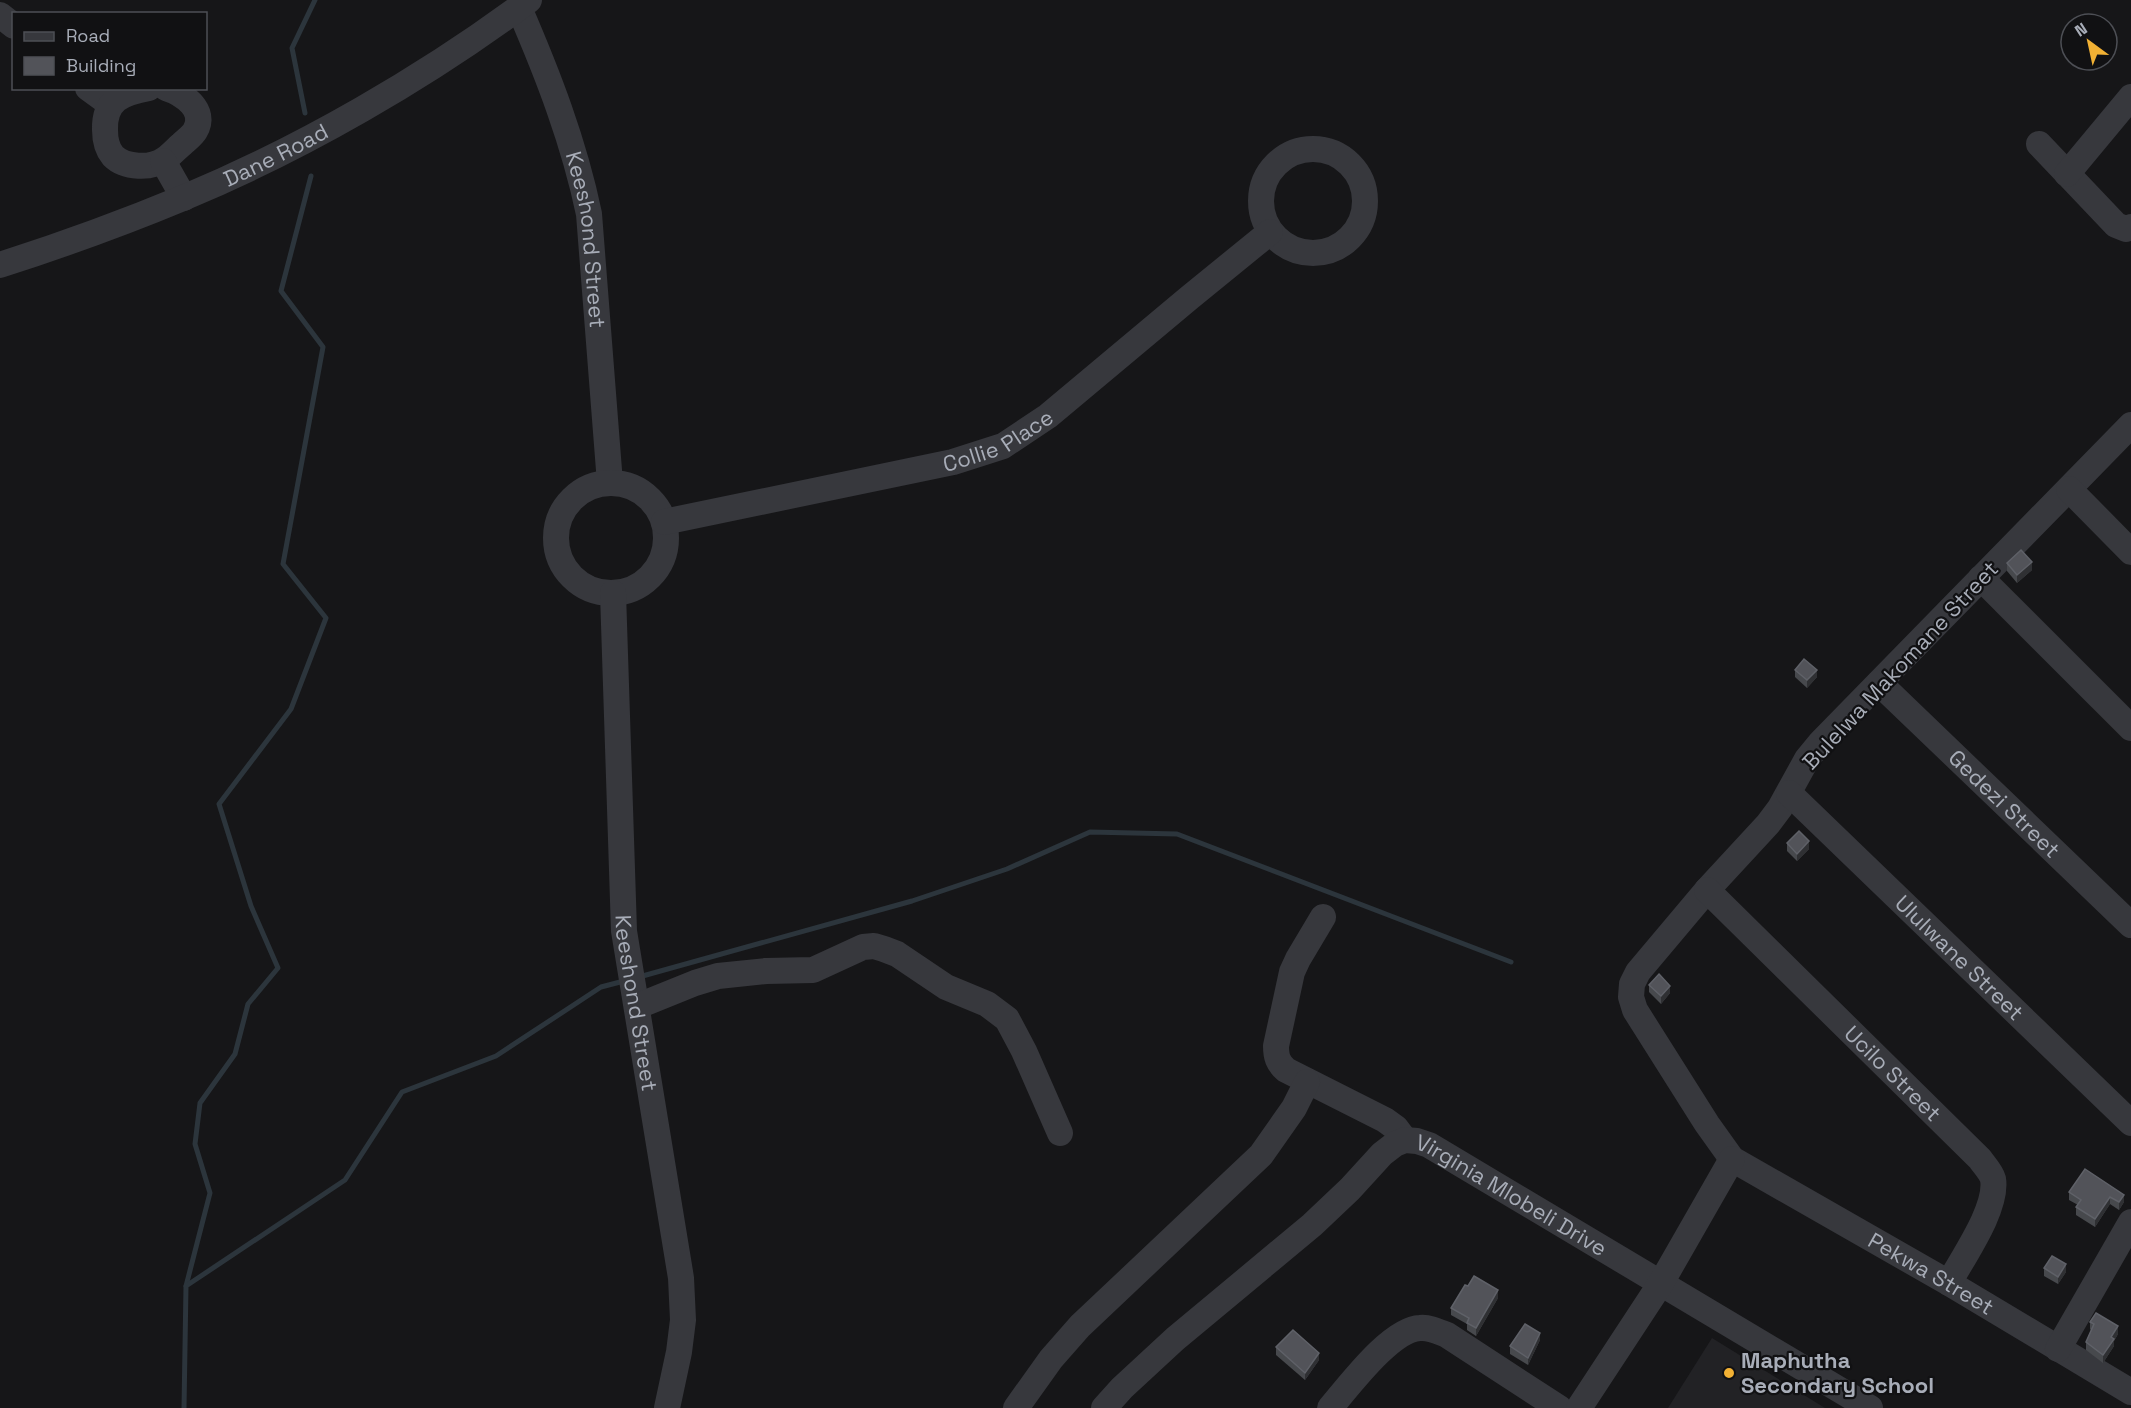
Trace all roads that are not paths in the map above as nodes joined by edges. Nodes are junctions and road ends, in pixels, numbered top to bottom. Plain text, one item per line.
1 (524, 4) edge
2 (0, 15) edge
3 (12, 24) edge
4 (91, 90) edge
5 (141, 90) edge
6 (170, 90) edge
7 (2131, 97) edge
8 (110, 104) junction
9 (2039, 144) dead end
10 (163, 160) junction
11 (2067, 174) junction
12 (184, 198) junction
13 (2131, 227) edge
14 (1270, 232) junction
15 (0, 265) edge
16 (2131, 425) edge
17 (610, 483) junction
18 (2069, 489) junction
19 (664, 522) junction
20 (2131, 552) edge
21 (1980, 578) junction
22 (613, 593) junction
23 (1878, 683) junction
24 (2131, 728) edge
25 (1789, 793) junction
26 (1707, 890) junction
27 (1323, 917) dead end
28 (2131, 925) edge
29 (634, 988) junction
30 (1307, 1082) junction
31 (2131, 1123) edge
32 (1060, 1133) dead end
33 (1406, 1140) junction
34 (1732, 1159) junction
35 (2131, 1222) edge
36 (1661, 1283) junction
37 (1949, 1283) junction
38 (2058, 1349) junction
39 (2131, 1392) edge
40 (667, 1408) edge
41 (1016, 1408) edge
42 (1104, 1408) edge
43 (1330, 1408) edge
44 (1559, 1408) edge
45 (1579, 1408) edge
46 (1870, 1408) edge

1 - 12 street, Dane Road
1 - 17 street, Keeshond Street
2 - 3 street
4 - 8 street
5 - 8 street
6 - 10 street
7 - 11 street
8 - 10 street
9 - 11 street
10 - 12 street
11 - 13 street
12 - 15 street, Dane Road
14 - 14 street
14 - 19 street, Collie Place
16 - 18 street, Bulelwa Makomane Street
17 - 19 street
17 - 22 street
18 - 20 street
18 - 21 street, Bulelwa Makomane Street
19 - 22 street
21 - 23 street, Bulelwa Makomane Street
21 - 24 street
22 - 29 street, Keeshond Street
23 - 25 street, Bulelwa Makomane Street
23 - 28 street, Gedezi Street
25 - 26 street, Bulelwa Makomane Street
25 - 31 street, Ululwane Street
26 - 34 street, Bulelwa Makomane Street
26 - 37 street, Ucilo Street
27 - 30 street
29 - 32 street
29 - 40 street, Keeshond Street
30 - 33 street
30 - 41 street
33 - 36 street, Virginia Mlobeli Drive
33 - 42 street, Virginia Mlobeli Drive
34 - 36 street
34 - 37 street, Pekwa Street
35 - 38 street
36 - 45 street
36 - 46 street, Virginia Mlobeli Drive
37 - 38 street, Pekwa Street
38 - 39 street, Pekwa Street
43 - 44 street

